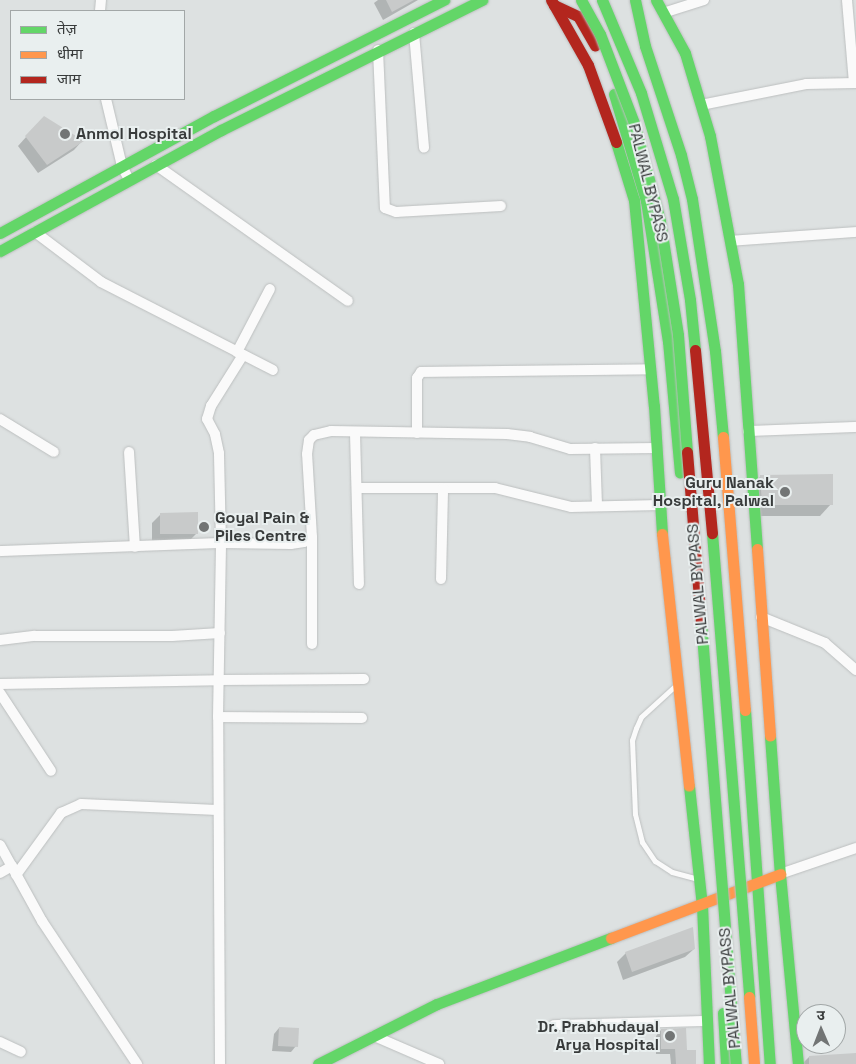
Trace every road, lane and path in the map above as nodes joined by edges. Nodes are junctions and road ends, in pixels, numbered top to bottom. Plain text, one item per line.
1 (444, 0) edge
2 (482, 0) edge
3 (581, 0) edge
4 (602, 0) edge
5 (635, 0) edge
6 (656, 0) edge
7 (704, 0) edge
8 (847, 0) edge
9 (554, 2) edge
10 (663, 13) junction
11 (414, 33) junction
12 (378, 50) junction
13 (855, 83) edge
14 (106, 100) edge
15 (701, 105) junction
16 (424, 148) dead end
17 (156, 165) junction
18 (122, 166) junction
19 (129, 180) junction
20 (501, 206) dead end
21 (35, 232) junction
22 (856, 232) edge
23 (0, 233) edge
24 (730, 242) junction
25 (0, 252) edge
26 (270, 289) dead end
27 (348, 301) dead end
28 (240, 353) junction
29 (651, 369) junction
30 (273, 370) dead end
31 (0, 419) edge
32 (856, 427) edge
33 (748, 431) junction
34 (355, 433) junction
35 (417, 433) junction
36 (595, 448) junction
37 (657, 448) junction
38 (54, 452) dead end
39 (129, 452) dead end
40 (357, 488) junction
41 (443, 488) junction
42 (660, 505) junction
43 (597, 506) junction
44 (312, 537) junction
45 (221, 543) junction
46 (135, 547) junction
47 (0, 551) edge
48 (441, 579) dead end
49 (360, 584) dead end
50 (761, 617) junction
51 (220, 633) junction
52 (0, 640) edge
53 (312, 644) dead end
54 (856, 670) edge
55 (364, 679) dead end
56 (219, 680) junction
57 (678, 683) junction
58 (0, 684) edge
59 (0, 692) edge
60 (218, 717) junction
61 (362, 718) dead end
62 (51, 771) dead end
63 (218, 810) junction
64 (0, 845) edge
65 (856, 848) edge
66 (14, 871) junction
67 (0, 873) edge
68 (780, 874) junction
69 (699, 880) junction
70 (756, 884) junction
71 (719, 899) junction
72 (702, 905) junction
73 (707, 1021) junction
74 (554, 1025) dead end
75 (374, 1036) junction
76 (0, 1042) edge
77 (21, 1052) dead end
78 (137, 1064) edge
79 (220, 1064) edge
80 (318, 1064) edge
81 (439, 1064) edge
82 (709, 1064) edge
83 (726, 1064) edge
84 (736, 1064) edge
85 (754, 1064) edge
86 (770, 1064) edge
87 (798, 1064) edge

1 - 18 main road
2 - 11 main road
3 - 71 main road, PALWAL BYPASS, bridge
4 - 85 main road, PALWAL BYPASS, bridge
5 - 70 main road
6 - 10 main road
7 - 10 street
8 - 13 street
9 - 29 main road
9 - 71 main road
10 - 15 main road
11 - 12 main road
11 - 16 street
12 - 17 main road
12 - 20 street
13 - 15 street
14 - 18 street
15 - 24 main road
17 - 19 main road
17 - 27 street
18 - 19 street
18 - 23 main road
19 - 21 main road
21 - 25 main road
21 - 28 street
22 - 24 street
24 - 33 main road
26 - 28 street
28 - 30 street
28 - 45 street
29 - 35 street
29 - 37 main road
31 - 38 street
32 - 33 street
33 - 50 main road
34 - 35 street
34 - 40 street
34 - 44 street
35 - 36 street
36 - 37 street
36 - 43 street
37 - 42 main road
39 - 46 street
40 - 41 street
40 - 49 street
41 - 43 street
41 - 48 street
42 - 43 street
42 - 57 main road
44 - 45 street
44 - 53 street
45 - 46 street
45 - 51 street
46 - 47 street
50 - 54 street
50 - 68 main road
51 - 52 street
51 - 56 street
55 - 56 street
56 - 58 street
56 - 60 street
57 - 69 main road
57 - 69 lane
59 - 62 street
60 - 61 street
60 - 63 street
63 - 66 street
63 - 79 street
64 - 66 street
65 - 68 street
66 - 67 street
66 - 78 street
68 - 70 main road
68 - 87 main road
69 - 72 main road
70 - 71 main road
70 - 86 main road
71 - 72 main road
71 - 83 main road
71 - 84 main road, PALWAL BYPASS, bridge
72 - 73 main road
72 - 75 main road
73 - 74 street
73 - 82 main road
75 - 80 main road
75 - 81 street
76 - 77 street

